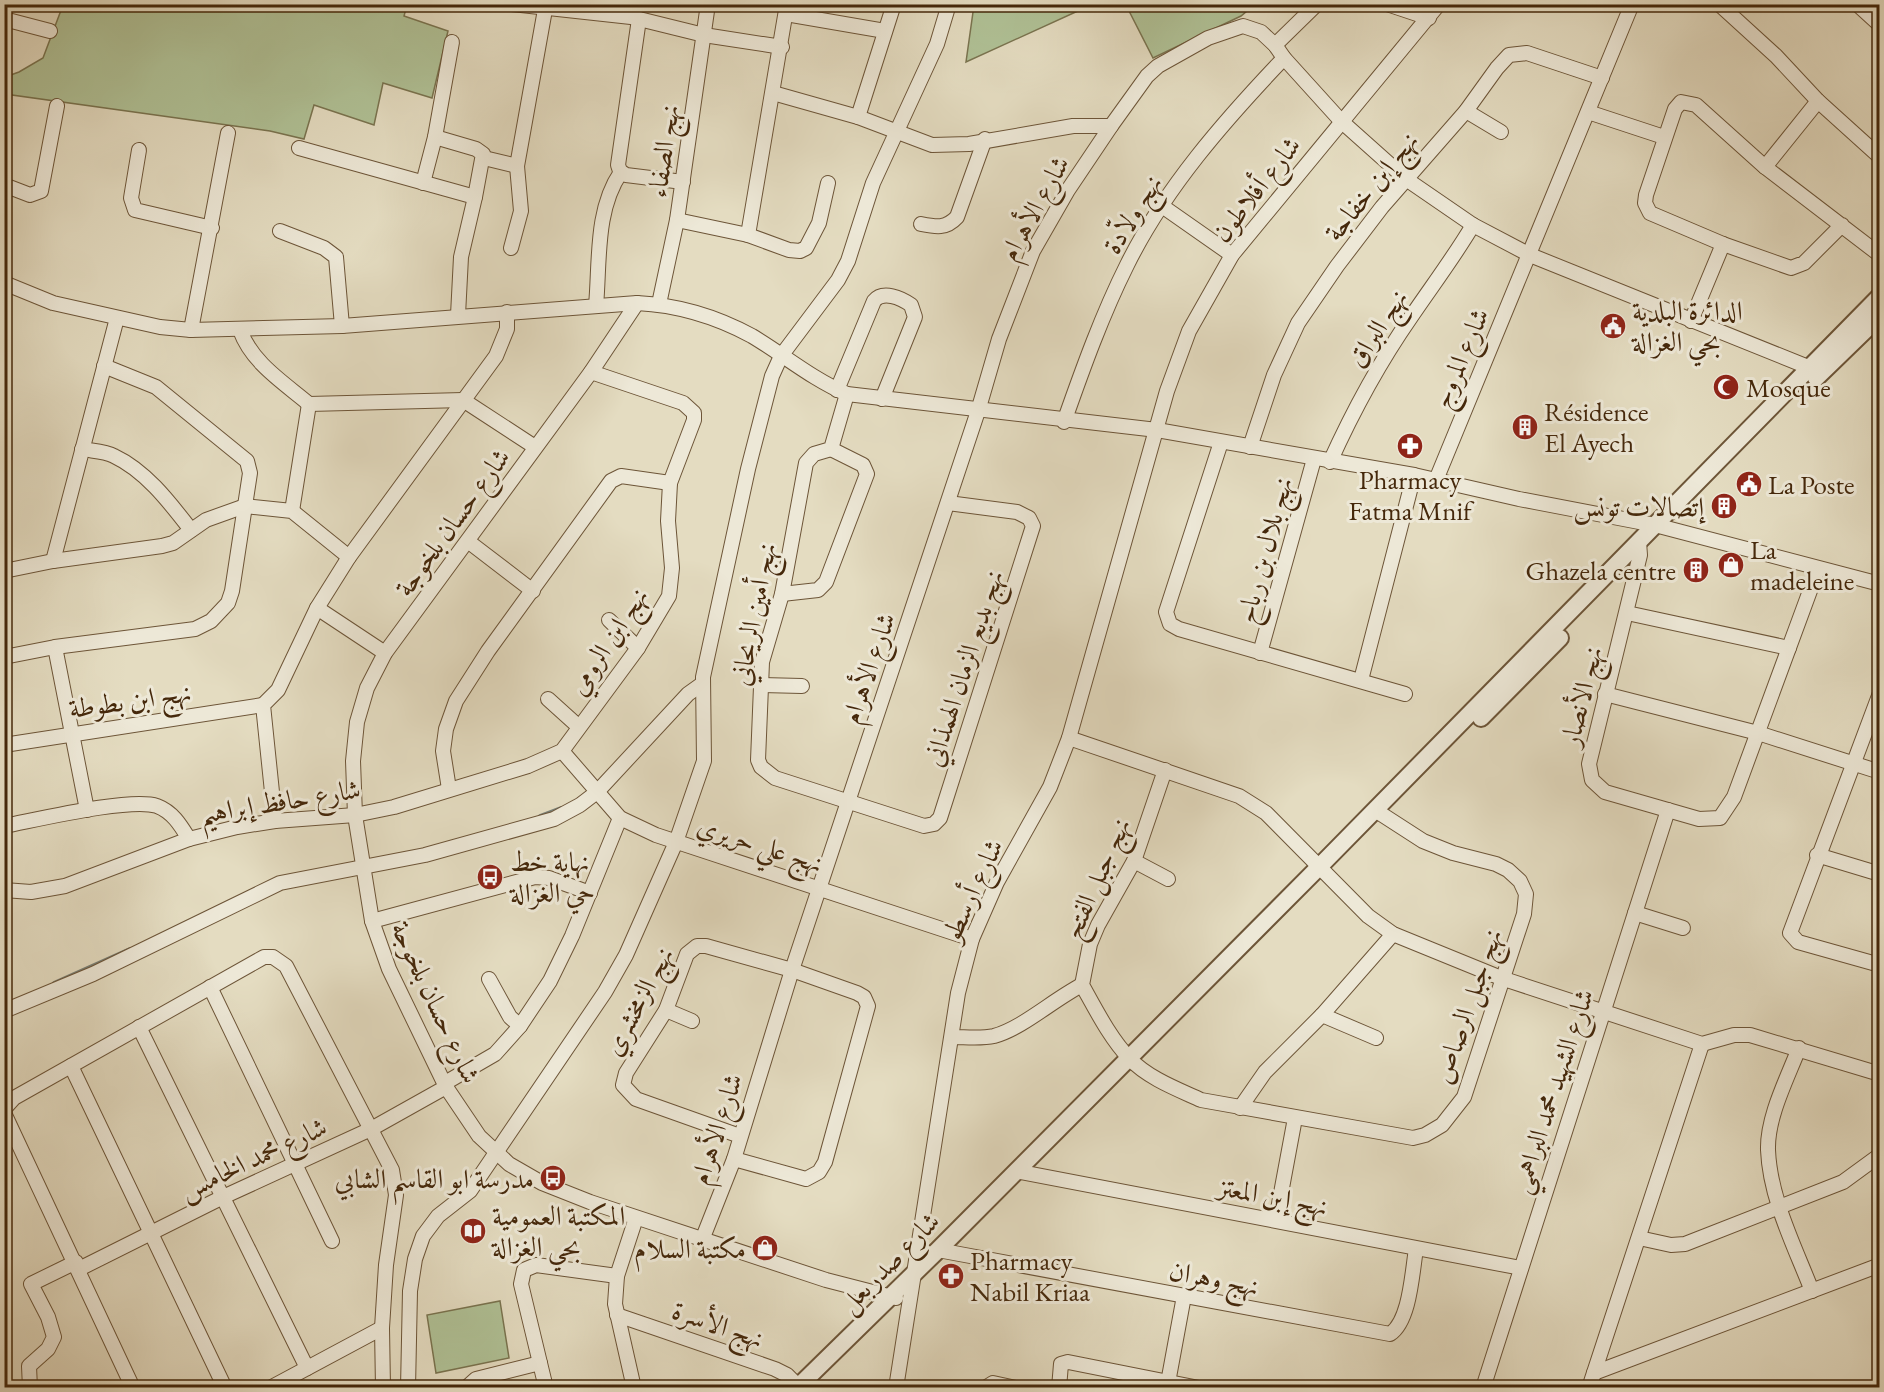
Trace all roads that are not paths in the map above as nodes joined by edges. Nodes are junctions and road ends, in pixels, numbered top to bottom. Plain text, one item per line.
1 (512, 4) edge
2 (708, 4) edge
3 (894, 4) edge
4 (949, 4) edge
5 (1317, 4) edge
6 (1388, 4) edge
7 (1439, 4) edge
8 (1632, 4) edge
9 (1719, 4) edge
10 (1857, 4) edge
11 (546, 6) edge
12 (786, 9) edge
13 (635, 14) edge
14 (1429, 18) junction
15 (4, 19) edge
16 (1880, 26) edge
17 (50, 31) dead end
18 (885, 31) junction
19 (704, 35) junction
20 (452, 42) dead end
21 (1275, 45) junction
22 (782, 47) junction
23 (1284, 58) junction
24 (1602, 78) junction
25 (773, 93) junction
26 (1818, 101) junction
27 (57, 106) dead end
28 (1466, 111) junction
29 (1588, 112) junction
30 (858, 117) junction
31 (1341, 121) junction
32 (1111, 126) junction
33 (896, 132) junction
34 (1501, 132) dead end
35 (228, 133) dead end
36 (1664, 136) junction
37 (435, 138) junction
38 (985, 139) junction
39 (299, 148) dead end
40 (138, 150) dead end
41 (1880, 157) edge
42 (484, 158) junction
43 (517, 166) junction
44 (1765, 167) junction
45 (621, 172) junction
46 (1406, 179) junction
47 (683, 182) junction
48 (423, 183) junction
49 (828, 183) dead end
50 (4, 185) edge
51 (475, 197) junction
52 (1162, 206) junction
53 (677, 220) junction
54 (921, 224) dead end
55 (1473, 225) junction
56 (1842, 225) junction
57 (212, 228) junction
58 (280, 231) dead end
59 (748, 235) junction
60 (1724, 244) junction
61 (511, 248) dead end
62 (1232, 255) junction
63 (1530, 255) junction
64 (1880, 255) edge
65 (4, 283) edge
66 (1880, 296) edge
67 (637, 303) junction
68 (658, 304) junction
69 (596, 306) junction
70 (507, 312) junction
71 (458, 315) junction
72 (1880, 316) edge
73 (117, 318) junction
74 (1690, 321) junction
75 (342, 326) junction
76 (191, 330) junction
77 (240, 330) junction
78 (781, 356) junction
79 (104, 366) junction
80 (1816, 370) junction
81 (591, 372) junction
82 (842, 392) junction
83 (882, 399) junction
84 (463, 400) junction
85 (309, 404) junction
86 (978, 411) junction
87 (1065, 422) junction
88 (1156, 430) junction
89 (1221, 442) junction
90 (535, 447) junction
91 (1250, 447) junction
92 (82, 449) junction
93 (831, 449) junction
94 (1314, 459) junction
95 (1330, 462) junction
96 (1414, 476) junction
97 (1436, 480) junction
98 (670, 483) junction
99 (948, 503) junction
100 (245, 506) junction
101 (292, 511) junction
102 (1660, 527) junction
103 (191, 530) junction
104 (469, 542) junction
105 (1640, 548) junction
106 (349, 557) junction
107 (54, 561) junction
108 (1818, 569) junction
109 (4, 571) edge
110 (1880, 584) edge
111 (533, 591) junction
112 (782, 594) junction
113 (317, 608) junction
114 (1627, 613) junction
115 (609, 620) dead end
116 (55, 647) junction
117 (638, 648) junction
118 (1789, 648) junction
119 (386, 653) junction
120 (1260, 653) junction
121 (4, 657) edge
122 (1362, 680) junction
123 (702, 684) junction
124 (761, 685) junction
125 (802, 686) dead end
126 (1605, 693) junction
127 (1880, 693) edge
128 (1405, 694) dead end
129 (548, 699) dead end
130 (264, 705) junction
131 (579, 727) junction
132 (71, 733) junction
133 (1758, 733) junction
134 (1070, 738) junction
135 (4, 744) edge
136 (562, 751) junction
137 (1851, 764) junction
138 (1165, 770) junction
139 (1880, 772) edge
140 (449, 789) junction
141 (597, 792) junction
142 (848, 802) junction
143 (87, 810) junction
144 (1668, 810) junction
145 (1379, 813) junction
146 (355, 815) junction
147 (620, 818) junction
148 (275, 820) junction
149 (4, 826) edge
150 (189, 839) junction
151 (676, 842) junction
152 (1817, 855) junction
153 (1134, 861) junction
154 (363, 867) junction
155 (1323, 870) junction
156 (1880, 874) edge
157 (1168, 879) dead end
158 (819, 889) junction
159 (4, 890) edge
160 (590, 893) junction
161 (1635, 913) junction
162 (372, 921) junction
163 (1683, 928) dead end
164 (1393, 934) junction
165 (972, 939) junction
166 (1880, 965) edge
167 (792, 970) junction
168 (1501, 978) junction
169 (489, 979) dead end
170 (1082, 985) junction
171 (210, 987) junction
172 (666, 1010) junction
173 (4, 1011) edge
174 (1602, 1012) junction
175 (1322, 1015) junction
176 (692, 1021) dead end
177 (520, 1026) junction
178 (139, 1027) junction
179 (952, 1037) junction
180 (1376, 1038) dead end
181 (1702, 1044) junction
182 (1799, 1048) junction
183 (1131, 1060) junction
184 (71, 1066) junction
185 (1880, 1074) edge
186 (446, 1085) junction
187 (1240, 1108) junction
188 (4, 1111) edge
189 (1294, 1118) junction
190 (371, 1129) junction
191 (740, 1136) junction
192 (495, 1154) junction
193 (1880, 1155) edge
194 (734, 1159) junction
195 (295, 1163) junction
196 (1020, 1172) junction
197 (223, 1197) junction
198 (1780, 1208) junction
199 (636, 1218) junction
200 (1276, 1220) junction
201 (150, 1234) junction
202 (1639, 1238) junction
203 (702, 1240) junction
204 (332, 1241) dead end
205 (1416, 1248) junction
206 (941, 1251) junction
207 (1880, 1265) edge
208 (77, 1266) junction
209 (1521, 1268) junction
210 (617, 1276) junction
211 (913, 1278) junction
212 (1812, 1291) junction
213 (1184, 1296) junction
214 (893, 1297) junction
215 (617, 1315) junction
216 (382, 1328) junction
217 (540, 1363) junction
218 (1594, 1373) junction
219 (302, 1376) edge
220 (1167, 1385) edge
221 (801, 1387) edge
222 (30, 1388) edge
223 (133, 1388) edge
224 (225, 1388) edge
225 (270, 1388) edge
226 (383, 1388) edge
227 (408, 1388) edge
228 (466, 1388) edge
229 (546, 1388) edge
230 (634, 1388) edge
231 (896, 1388) edge
232 (985, 1388) edge
233 (1016, 1388) edge
234 (1059, 1388) edge
235 (1199, 1388) edge
236 (1483, 1388) edge
237 (1589, 1388) edge

1 - 11 street
2 - 19 street, نهج الصفاء
3 - 18 street
4 - 33 street
5 - 21 street
6 - 14 street
7 - 14 street, شارع أفلاطون
8 - 24 street, شارع المروج
9 - 26 street
10 - 16 street
11 - 13 street
11 - 43 street
12 - 18 street
12 - 22 street
13 - 19 street
13 - 45 street
14 - 31 street, شارع أفلاطون
15 - 17 street
18 - 30 street
19 - 22 street
19 - 47 street, نهج الصفاء
20 - 37 street
21 - 23 street
21 - 32 street, شارع الأهرام
22 - 25 street
23 - 31 street
23 - 52 street, نهج ولاّدة
24 - 28 street, نهج إبن خفاجة
24 - 29 street, شارع المروج
25 - 30 street
25 - 59 street
26 - 41 street
26 - 44 street
27 - 50 street
28 - 34 street
28 - 46 street, نهج إبن خفاجة
29 - 36 street
29 - 63 street, شارع المروج
30 - 33 street
31 - 46 street
31 - 62 street, شارع أفلاطون
32 - 38 street
32 - 86 street, شارع الأهرام
33 - 38 street
33 - 78 street
35 - 57 street
36 - 44 street
36 - 60 street
37 - 42 street
37 - 48 street
38 - 54 street
39 - 48 street
40 - 57 street
42 - 43 street
42 - 51 street
43 - 61 street
44 - 56 street
45 - 47 street
45 - 69 street
46 - 55 street
46 - 91 street, نهج إبن خفاجة
47 - 53 street, نهج الصفاء
48 - 51 street
49 - 59 street
51 - 71 street
52 - 62 street
52 - 87 street, نهج ولاّدة
53 - 59 street
53 - 68 street, نهج الصفاء
55 - 63 street
55 - 95 street, نهج البراق
56 - 60 street
56 - 64 street
57 - 76 street
58 - 75 street
60 - 74 street
62 - 88 street, شارع أفلاطون
63 - 74 street
63 - 97 street, شارع المروج
65 - 73 street
66 - 80 street
67 - 68 street
67 - 69 street
67 - 81 street, شارع حسان بلخوجة
68 - 78 street
69 - 70 street
70 - 71 street
70 - 84 street
71 - 75 street
72 - 80 street
73 - 76 street
73 - 79 street
74 - 80 street
75 - 77 street
76 - 77 street
77 - 85 street
78 - 82 street
78 - 123 street
79 - 92 street
79 - 100 street
80 - 102 street, شارع صدربعل
81 - 90 street, شارع حسان بلخوجة
81 - 98 street, نهج ابن الرومي
82 - 83 street
82 - 83 street
82 - 93 street
83 - 86 street
84 - 85 street
84 - 90 street
84 - 106 street
85 - 101 street
86 - 87 street
86 - 99 street, شارع الأهرام
87 - 88 street
88 - 89 street
88 - 134 street, شارع أرسطو
89 - 91 street
89 - 120 street
90 - 104 street, شارع حسان بلخوجة
91 - 94 street
92 - 103 street
92 - 107 street
93 - 112 street, نهج أمين الريحاني
93 - 112 street
94 - 95 street
94 - 120 street, نهج بلال بن رباح
95 - 96 street
96 - 97 street
96 - 122 street
97 - 102 street
98 - 111 street
98 - 117 street, نهج ابن الرومي
99 - 142 street, شارع الأهرام
99 - 142 street, نهج بديع الزمان الهمذاني
100 - 101 street
100 - 103 street
100 - 116 street
101 - 106 street
102 - 105 street, شارع صدربعل
102 - 108 street
103 - 107 street
104 - 111 street
104 - 119 street, شارع حسان بلخوجة
105 - 114 street, نهج الأنصار
105 - 145 street, شارع صدربعل
106 - 113 street
107 - 109 street
108 - 110 street
108 - 118 street
111 - 140 street
112 - 124 street, نهج أمين الريحاني
113 - 119 street
113 - 130 street
114 - 118 street
114 - 126 street, نهج الأنصار
115 - 117 street
116 - 121 street
116 - 132 street
117 - 131 street, نهج ابن الرومي
118 - 133 street
119 - 146 street, شارع حسان بلخوجة
120 - 122 street
122 - 128 street
123 - 141 street
123 - 151 street
124 - 125 street
124 - 142 street, نهج أمين الريحاني
126 - 133 street
126 - 144 street, نهج الأنصار
127 - 137 street
129 - 131 street
130 - 132 street, نهج ابن بطوطة
130 - 148 street
131 - 136 street, نهج ابن الرومي
132 - 135 street, نهج ابن بطوطة
132 - 143 street
133 - 137 street
133 - 144 street, نهج الأنصار
134 - 138 street
134 - 165 street, شارع أرسطو
136 - 140 street, شارع حافظ إبراهيم
136 - 141 street, نهج علي حريري
137 - 139 street
137 - 152 street
138 - 153 street, نهج جبل الفتح
138 - 155 street
140 - 146 street, شارع حافظ إبراهيم
141 - 147 street, نهج علي حريري
141 - 154 street
142 - 158 street, شارع الأهرام
143 - 149 street
143 - 150 street
144 - 161 street, شارع الشهيد محمد البراهمي
145 - 155 street, شارع صدربعل
145 - 168 street, نهج جبل الرصاص
146 - 148 street, شارع حافظ إبراهيم
146 - 154 street, شارع حسان بلخوجة
147 - 151 street, نهج علي حريري
147 - 160 street, شارع محمد الخامس
148 - 150 street, شارع حافظ إبراهيم
150 - 159 street, شارع حافظ إبراهيم
151 - 158 street, نهج علي حريري
151 - 192 street
152 - 156 street
152 - 166 street
153 - 157 street
153 - 170 street, نهج جبل الفتح
154 - 162 street, شارع حسان بلخوجة
154 - 173 street
155 - 164 street
155 - 183 street, شارع صدربعل
158 - 165 street, نهج علي حريري
158 - 167 street, شارع الأهرام
160 - 162 street
160 - 177 street, شارع محمد الخامس
161 - 163 street
161 - 174 street, شارع الشهيد محمد البراهمي
162 - 186 street, شارع حسان بلخوجة
164 - 168 street
164 - 175 street
165 - 179 street, شارع أرسطو
167 - 172 street, نهج الزمخشري
167 - 191 street, شارع الأهرام
167 - 194 street
168 - 174 street
168 - 189 street, نهج جبل الرصاص
169 - 177 street
170 - 179 street
170 - 183 street
171 - 178 street
171 - 190 street
171 - 195 street
172 - 176 street
172 - 191 street, نهج الزمخشري
174 - 181 street
174 - 209 street, شارع الشهيد محمد البراهمي
175 - 180 street
175 - 187 street
177 - 186 street, شارع محمد الخامس
178 - 184 street
178 - 197 street
179 - 211 street, شارع أرسطو
181 - 182 street
181 - 202 street
182 - 185 street
182 - 198 street
183 - 187 street, نهج جبل الرصاص
183 - 196 street, شارع صدربعل
184 - 188 street
184 - 201 street
186 - 190 street, شارع محمد الخامس
186 - 192 street, شارع حسان بلخوجة
187 - 189 street, نهج جبل الرصاص
188 - 208 street
189 - 200 street
190 - 195 street, شارع محمد الخامس
190 - 216 street
191 - 194 street, شارع الأهرام
192 - 199 street, شارع حسان بلخوجة
192 - 227 street
193 - 198 street
194 - 203 street, شارع الأهرام
195 - 197 street, شارع محمد الخامس
195 - 204 street
196 - 200 street, نهج إبن المعتز
196 - 206 street, شارع صدربعل
197 - 201 street, شارع محمد الخامس
197 - 219 street
198 - 202 street
198 - 212 street
199 - 203 street, شارع حسان بلخوجة
199 - 210 street
200 - 205 street, نهج إبن المعتز
201 - 208 street, شارع محمد الخامس
201 - 224 street
202 - 218 street
203 - 214 street, شارع حسان بلخوجة
205 - 209 street, نهج إبن المعتز
205 - 213 street, نهج وهران
206 - 211 street, شارع صدربعل
206 - 213 street, نهج وهران
207 - 212 street
208 - 222 street, شارع محمد الخامس
208 - 223 street
209 - 236 street, شارع الشهيد محمد البراهمي
210 - 215 street
210 - 217 street
211 - 214 street, شارع صدربعل
211 - 231 street, شارع أرسطو
212 - 218 street
213 - 220 street
214 - 221 street, شارع صدربعل
215 - 221 street, نهج الأسرة
215 - 230 street
216 - 219 street
216 - 226 street
217 - 228 street
217 - 229 street
218 - 237 street
219 - 225 street
220 - 234 street
220 - 235 street
232 - 233 street

